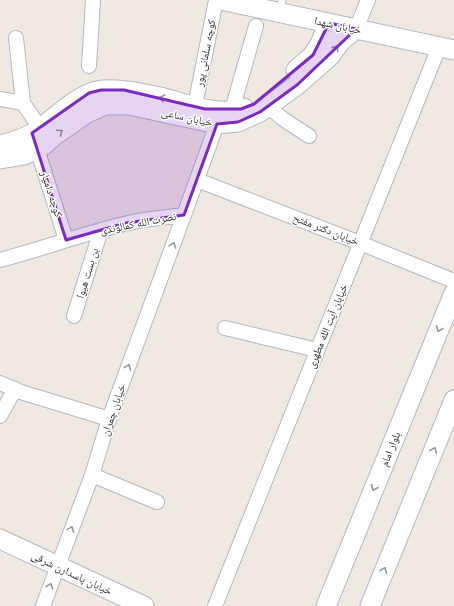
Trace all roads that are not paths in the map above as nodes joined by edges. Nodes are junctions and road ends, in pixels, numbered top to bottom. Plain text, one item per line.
1 (92, 0) edge
2 (216, 0) edge
3 (221, 0) edge
4 (368, 0) edge
5 (281, 6) edge
6 (329, 23) junction
7 (256, 26) dead end
8 (356, 29) junction
9 (16, 38) dead end
10 (447, 48) edge
11 (89, 66) dead end
12 (0, 99) edge
13 (23, 103) junction
14 (195, 106) junction
15 (268, 106) junction
16 (232, 110) junction
17 (216, 124) junction
18 (36, 136) junction
19 (309, 136) dead end
20 (0, 145) edge
21 (0, 159) edge
22 (197, 180) junction
23 (184, 215) junction
24 (101, 230) junction
25 (66, 240) junction
26 (360, 243) junction
27 (0, 260) edge
28 (454, 281) edge
29 (454, 293) edge
30 (74, 316) dead end
31 (225, 328) dead end
32 (317, 350) junction
33 (0, 383) edge
34 (15, 389) junction
35 (454, 400) edge
36 (0, 416) edge
37 (109, 419) junction
38 (92, 475) junction
39 (157, 502) dead end
40 (0, 539) edge
41 (58, 566) junction
42 (43, 606) edge
43 (144, 606) edge
44 (215, 606) edge
45 (326, 606) edge
46 (370, 606) edge

1 - 11 street
2 - 14 street, کوچه سلمانی پور
3 - 5 street, خیابان شهدا
4 - 8 street
5 - 6 street, خیابان شهدا
6 - 8 street, خیابان شهدا
6 - 16 street, خیابان ساعی
7 - 16 street
8 - 10 street, خیابان شهدا
15 -> 8 street, خیابان ساعی
9 - 13 street
10 - 26 street, خیابان آیت الله مطهری
12 - 13 street
13 - 18 street, کوچه دامیار
14 - 16 street, خیابان ساعی
14 -> 18 street, خیابان ساعی
15 - 17 street, خیابان ساعی
15 - 19 street
18 -> 17 street, خیابان ساعی
17 - 22 street, نصرت الله کمالوندی
18 - 20 street, خیابان ساعی
18 - 21 street, خیابان ساعی
18 - 25 street, کوچه دامیار
22 - 23 street, نصرت الله کمالوندی
22 - 26 street, خیابان دکتر مفتح
23 - 24 street, نصرت الله کمالوندی
37 -> 23 street, خیابان چمران
24 - 25 street, نصرت الله کمالوندی
24 - 30 street, بن بست هیوا
25 - 27 street, نصرت الله کمالوندی
26 - 28 street, خیابان دکتر مفتح
26 - 32 street, خیابان آیت الله مطهری
29 -> 45 street, بلوار امام
31 - 32 street
32 - 44 street, خیابان آیت الله مطهری
33 - 34 street
34 - 36 street
34 - 37 street
46 -> 35 street
37 - 38 street, خیابان چمران
38 - 39 street
41 -> 38 street, خیابان چمران
40 - 41 street, خیابان پاسدارن شرقی
42 -> 41 street, خیابان چمران
41 - 43 street, خیابان پاسدارن شرقی

